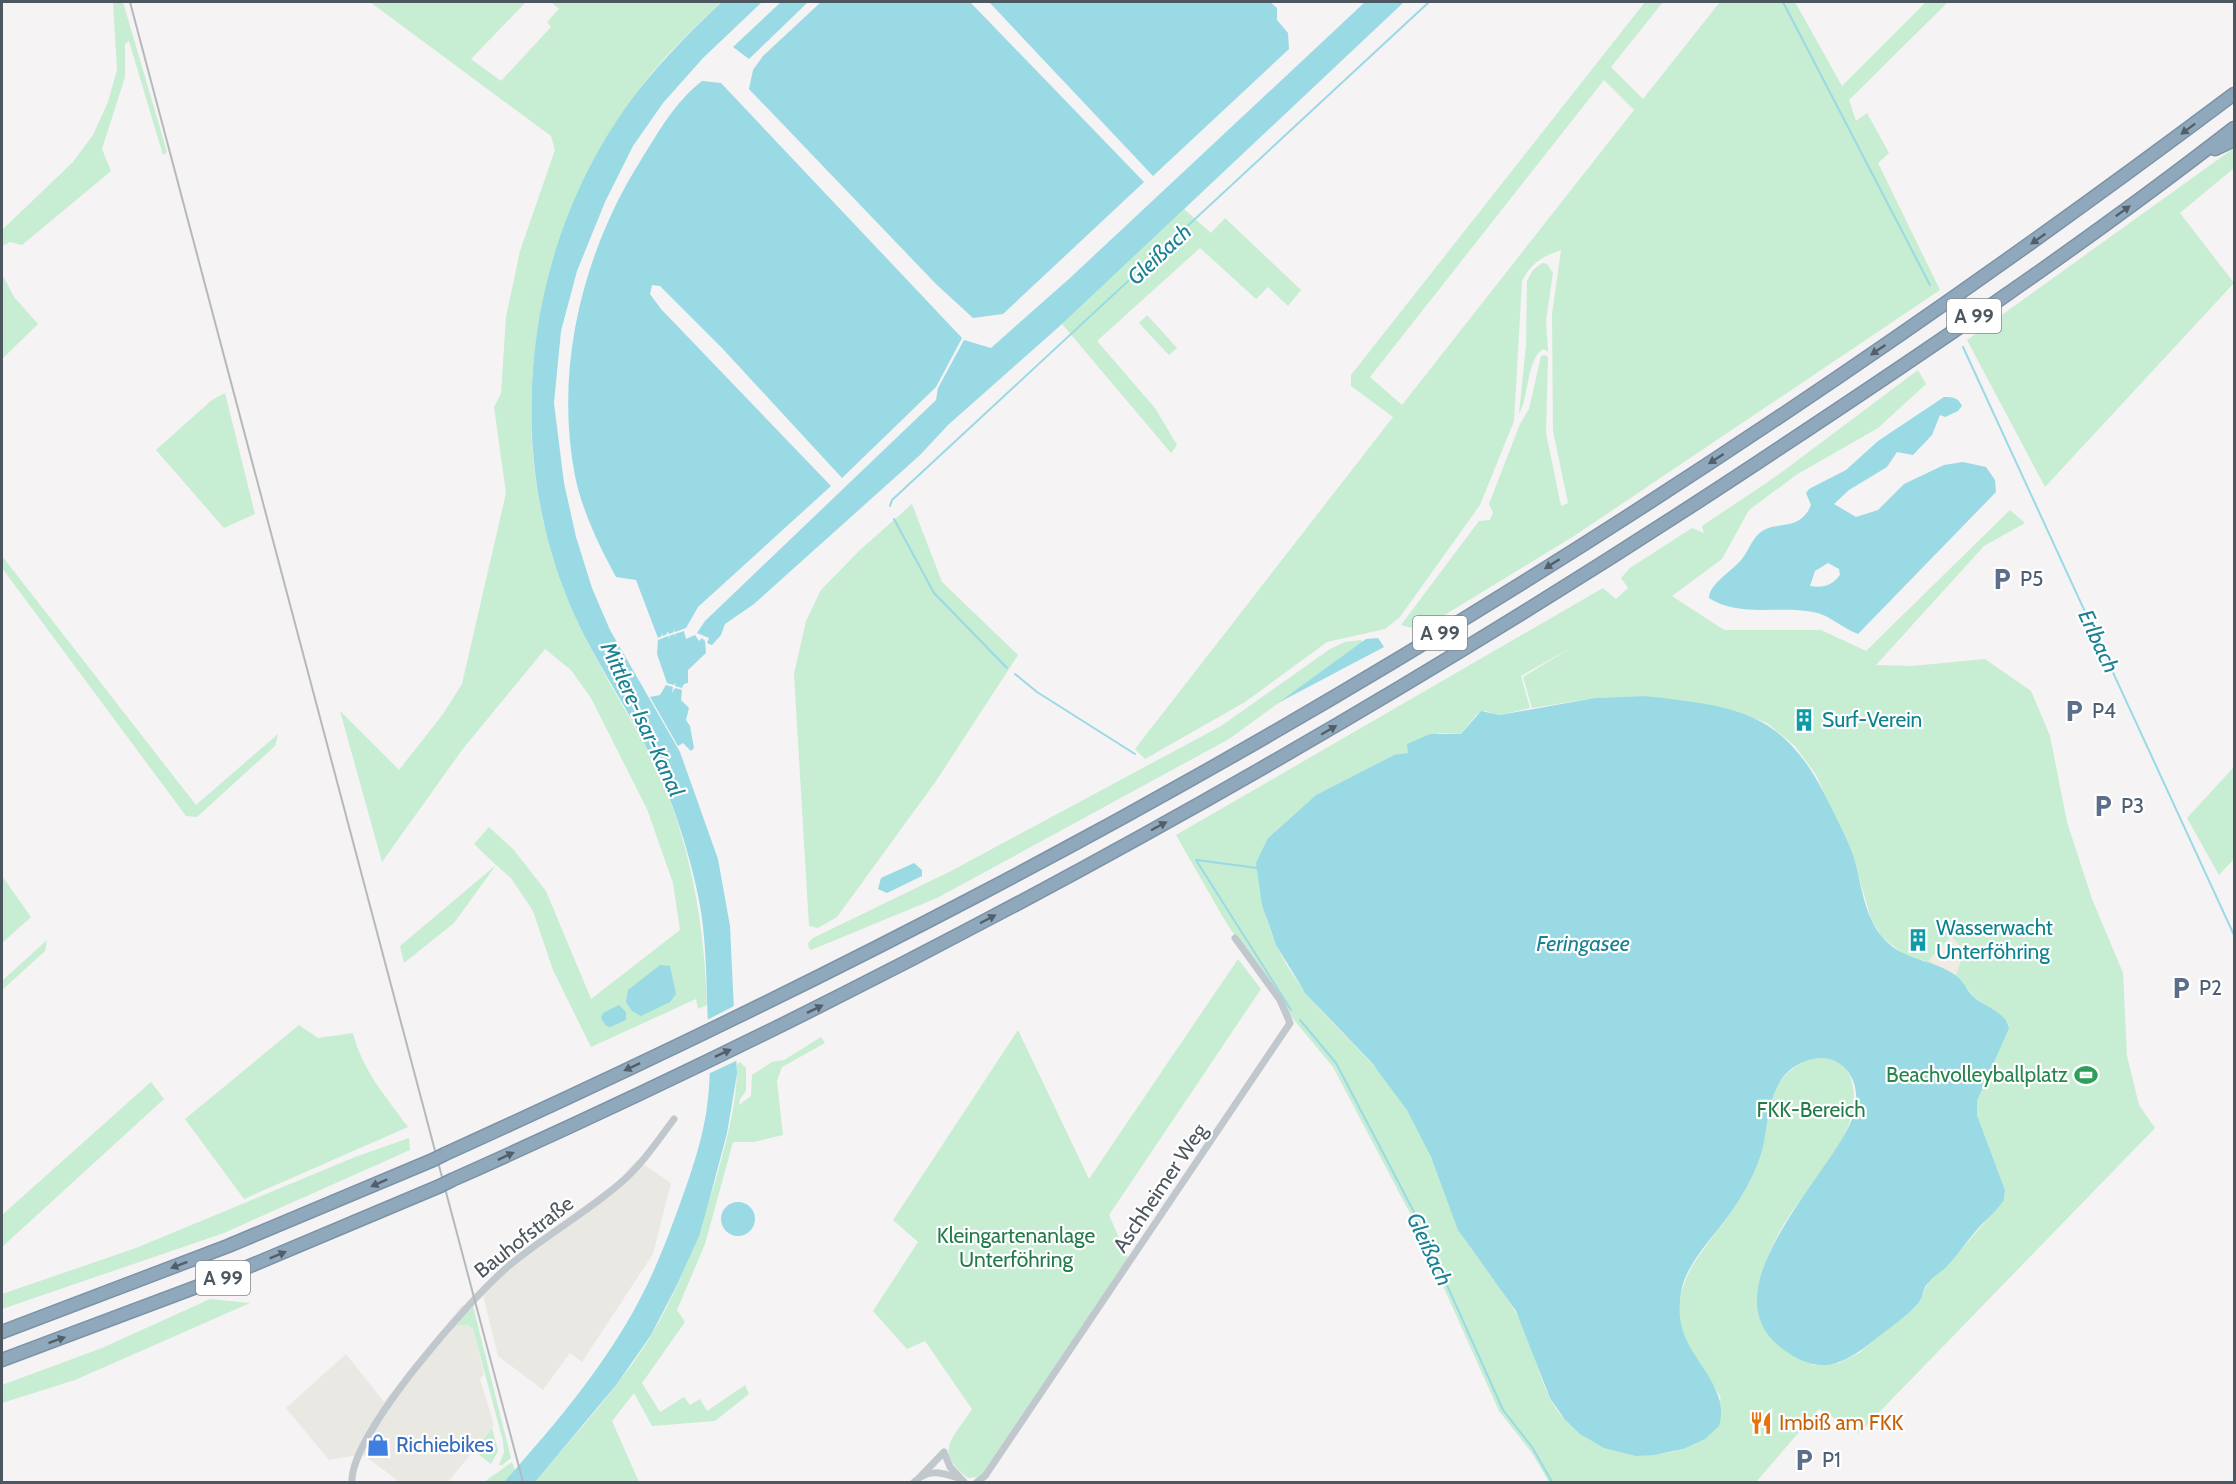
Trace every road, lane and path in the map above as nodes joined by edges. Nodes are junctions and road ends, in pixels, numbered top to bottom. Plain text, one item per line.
1 (2235, 94) edge
2 (2235, 128) edge
3 (2235, 140) edge
4 (2197, 157) junction
5 (1235, 938) dead end
6 (674, 1119) dead end
7 (2, 1332) edge
8 (2, 1360) edge
9 (920, 1477) junction
10 (961, 1480) edge
11 (352, 1482) edge
12 (914, 1482) edge
13 (977, 1482) edge

1 -> 7 highway, A 99
2 - 4 highway, A 99
3 - 4 highway
8 -> 4 highway, A 99, bridge
5 - 13 street, Aschheimer Weg
6 - 11 street, Bauhofstraße
9 - 10 street
9 - 10 street
9 - 12 street

